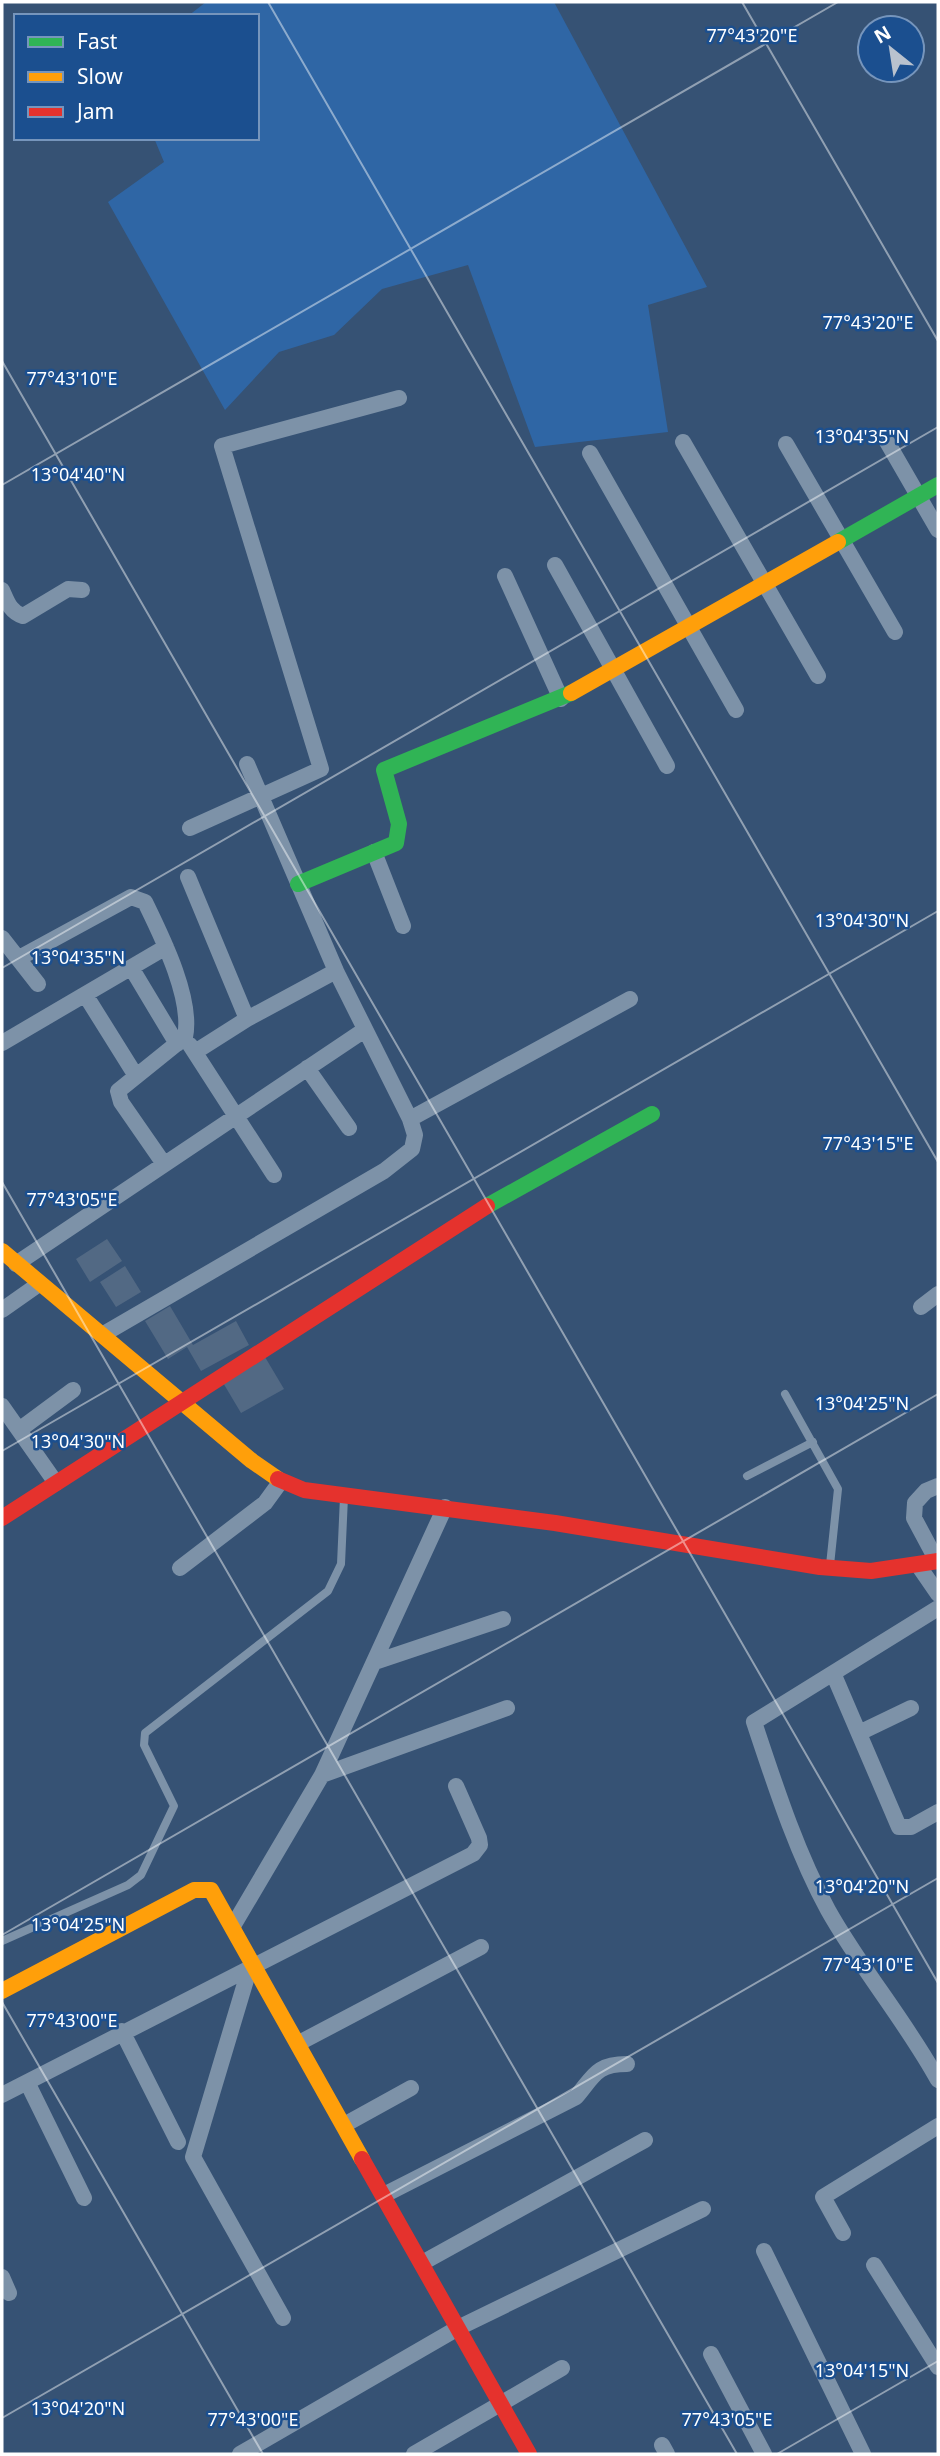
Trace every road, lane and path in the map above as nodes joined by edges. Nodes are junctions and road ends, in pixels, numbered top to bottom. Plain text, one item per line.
1 (400, 398) dead end
2 (886, 440) dead end
3 (683, 442) dead end
4 (786, 444) dead end
5 (590, 453) dead end
6 (938, 485) edge
7 (919, 496) junction
8 (938, 530) edge
9 (842, 540) junction
10 (555, 565) dead end
11 (505, 576) dead end
12 (764, 585) junction
13 (2, 590) edge
14 (82, 590) dead end
15 (688, 628) junction
16 (895, 632) dead end
17 (612, 670) junction
18 (818, 676) dead end
19 (561, 699) junction
20 (736, 710) dead end
21 (247, 764) dead end
22 (667, 766) dead end
23 (260, 796) junction
24 (190, 828) dead end
25 (374, 852) junction
26 (188, 877) dead end
27 (298, 884) junction
28 (403, 926) dead end
29 (2, 938) edge
30 (166, 947) junction
31 (19, 958) junction
32 (132, 969) junction
33 (336, 971) junction
34 (38, 984) dead end
35 (86, 996) junction
36 (630, 999) dead end
37 (247, 1019) junction
38 (363, 1031) junction
39 (181, 1040) junction
40 (2, 1043) edge
41 (195, 1052) junction
42 (307, 1068) junction
43 (136, 1076) junction
44 (652, 1114) dead end
45 (237, 1115) junction
46 (410, 1119) junction
47 (349, 1128) dead end
48 (164, 1164) junction
49 (274, 1175) dead end
50 (2, 1251) edge
51 (16, 1264) junction
52 (39, 1284) junction
53 (938, 1294) edge
54 (921, 1307) dead end
55 (2, 1310) edge
56 (102, 1335) junction
57 (73, 1390) dead end
58 (785, 1394) dead end
59 (182, 1401) junction
60 (2, 1406) edge
61 (19, 1430) junction
62 (813, 1442) junction
63 (747, 1476) dead end
64 (281, 1481) junction
65 (57, 1483) junction
66 (938, 1486) edge
67 (344, 1496) junction
68 (444, 1507) junction
69 (2, 1518) edge
70 (938, 1561) edge
71 (918, 1565) junction
72 (180, 1568) dead end
73 (830, 1568) junction
74 (938, 1594) edge
75 (938, 1608) edge
76 (503, 1619) dead end
77 (375, 1662) junction
78 (833, 1673) junction
79 (508, 1708) dead end
80 (911, 1708) dead end
81 (859, 1733) junction
82 (322, 1775) junction
83 (456, 1786) dead end
84 (938, 1812) edge
85 (233, 1926) junction
86 (2, 1941) edge
87 (481, 1947) dead end
88 (252, 1968) junction
89 (2, 1991) edge
90 (122, 2031) junction
91 (299, 2043) junction
92 (627, 2064) dead end
93 (938, 2080) edge
94 (27, 2084) junction
95 (411, 2088) dead end
96 (2, 2095) edge
97 (345, 2125) junction
98 (938, 2126) edge
99 (645, 2140) dead end
100 (178, 2142) dead end
101 (384, 2195) junction
102 (84, 2198) dead end
103 (704, 2209) dead end
104 (843, 2233) dead end
105 (764, 2251) dead end
106 (422, 2263) junction
107 (874, 2265) dead end
108 (2, 2277) edge
109 (9, 2293) dead end
110 (282, 2318) dead end
111 (458, 2328) junction
112 (711, 2354) dead end
113 (938, 2367) edge
114 (562, 2368) dead end
115 (501, 2403) junction
116 (240, 2454) edge
117 (414, 2454) edge
118 (529, 2454) edge
119 (764, 2454) edge
120 (863, 2454) edge

1 - 23 street
2 - 7 street
3 - 12 street
4 - 9 street
5 - 15 street
6 - 7 street
7 - 8 street
7 - 9 street
9 - 12 street
9 - 16 street
10 - 17 street
11 - 19 street
12 - 15 street
12 - 18 street
13 - 14 street
15 - 17 street
15 - 20 street
17 - 19 street
17 - 22 street
19 - 25 street
21 - 23 street
23 - 24 street
23 - 27 street
25 - 27 street
25 - 28 street
26 - 37 street
27 - 33 street
29 - 31 street
30 - 31 street
30 - 32 street
30 - 39 street
31 - 34 street
32 - 35 street
32 - 39 street
33 - 37 street
33 - 38 street
35 - 40 street
35 - 43 street
36 - 46 street
37 - 41 street
38 - 42 street
38 - 46 street
39 - 41 street
39 - 43 street
41 - 45 street
42 - 45 street
42 - 47 street
43 - 48 street
44 - 59 street
45 - 48 street
45 - 49 street
46 - 56 street
48 - 51 street
50 - 51 street
51 - 52 street
52 - 55 street
52 - 56 street
53 - 54 street
56 - 59 street
57 - 61 street
58 - 62 lane
59 - 64 street
59 - 65 street
60 - 61 street
61 - 65 street
62 - 63 lane
62 - 73 lane
64 - 67 street
64 - 72 street
65 - 69 street
66 - 70 street
67 - 68 street
67 - 86 lane
68 - 73 street
68 - 77 street
70 - 71 street
71 - 73 street
71 - 74 street
75 - 78 street
76 - 77 street
77 - 82 street
78 - 81 street
78 - 93 street
79 - 82 street
80 - 81 street
81 - 84 street
82 - 85 street
83 - 88 street
85 - 88 street
85 - 89 street
87 - 91 street
88 - 90 street
88 - 91 street
88 - 110 street
90 - 94 street
90 - 100 street
91 - 97 street
92 - 101 street
94 - 96 street
94 - 102 street
95 - 97 street
97 - 101 street
98 - 104 street
99 - 106 street
101 - 106 street
103 - 111 street
105 - 120 street
106 - 111 street
107 - 113 street
108 - 109 street
111 - 115 street
111 - 116 street
112 - 119 street
114 - 115 street
115 - 117 street
115 - 118 street

